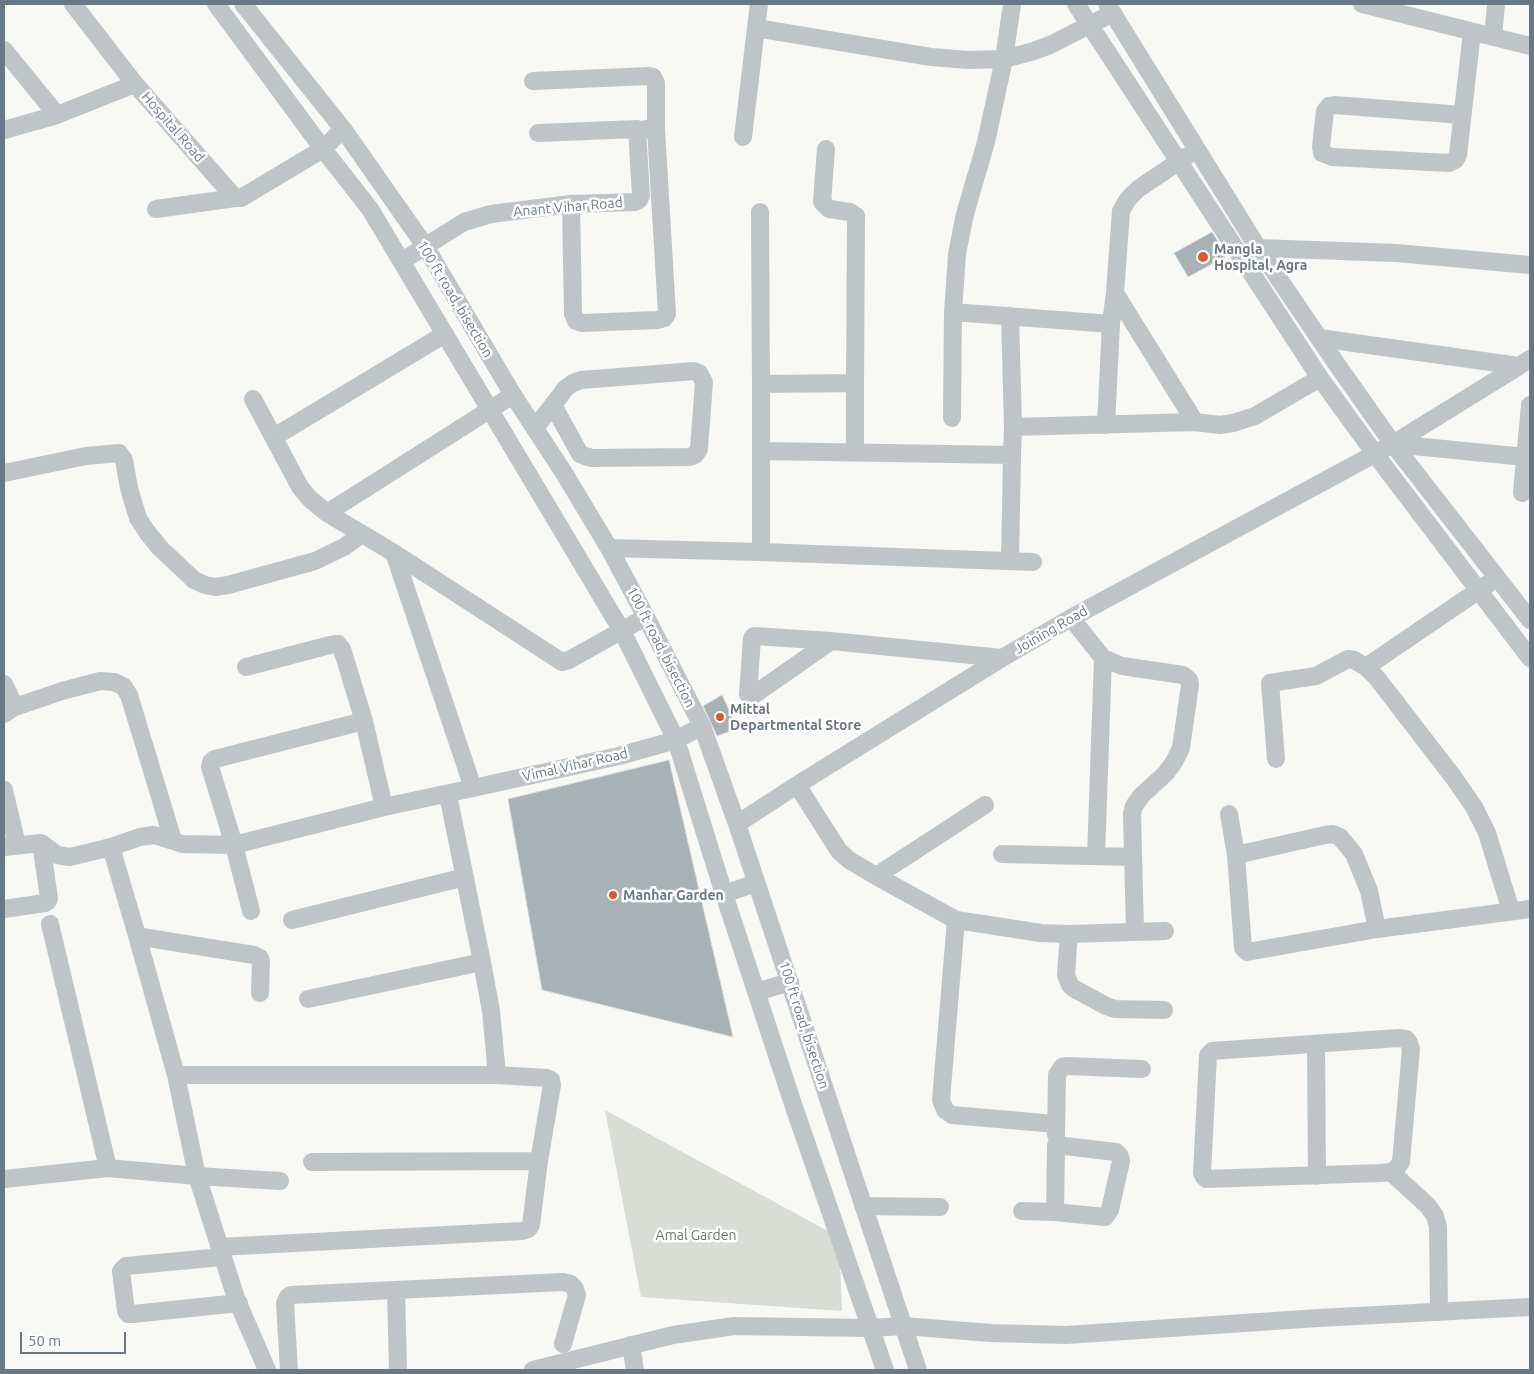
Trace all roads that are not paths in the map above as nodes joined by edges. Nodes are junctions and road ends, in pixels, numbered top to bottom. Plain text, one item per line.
1 (72, 4) edge
2 (216, 4) edge
3 (244, 4) edge
4 (759, 4) edge
5 (1012, 4) edge
6 (1076, 4) edge
7 (1362, 4) edge
8 (1496, 4) edge
9 (1110, 8) edge
10 (1089, 24) junction
11 (756, 28) junction
12 (1472, 32) junction
13 (1494, 37) junction
14 (1530, 46) edge
15 (4, 50) edge
16 (1004, 59) junction
17 (533, 81) dead end
18 (135, 84) junction
19 (57, 115) junction
20 (1462, 115) junction
21 (343, 129) junction
22 (656, 129) junction
23 (4, 130) edge
24 (637, 130) junction
25 (538, 133) dead end
26 (743, 137) dead end
27 (323, 149) junction
28 (826, 149) dead end
29 (1196, 150) junction
30 (1178, 162) junction
31 (235, 198) junction
32 (571, 204) junction
33 (156, 209) dead end
34 (760, 212) dead end
35 (424, 246) junction
36 (1258, 248) junction
37 (1240, 256) junction
38 (402, 261) junction
39 (1530, 265) edge
40 (1115, 293) junction
41 (954, 312) junction
42 (1010, 316) junction
43 (1111, 324) junction
44 (445, 334) junction
45 (1319, 338) junction
46 (1525, 362) edge
47 (1320, 378) junction
48 (855, 383) junction
49 (761, 384) junction
50 (513, 395) junction
51 (253, 399) dead end
52 (553, 405) junction
53 (1530, 405) edge
54 (489, 409) junction
55 (952, 418) dead end
56 (1195, 422) junction
57 (1106, 425) junction
58 (1013, 427) junction
59 (535, 428) junction
60 (274, 437) junction
61 (1393, 444) junction
62 (762, 451) junction
63 (855, 452) junction
64 (1375, 454) junction
65 (1012, 455) junction
66 (1525, 457) junction
67 (4, 473) edge
68 (1522, 493) dead end
69 (327, 513) junction
70 (362, 534) junction
71 (609, 548) junction
72 (761, 552) junction
73 (394, 553) junction
74 (1010, 561) junction
75 (1033, 562) dead end
76 (1497, 577) junction
77 (1478, 590) junction
78 (646, 617) junction
79 (1071, 618) junction
80 (1530, 620) edge
81 (622, 631) junction
82 (831, 641) junction
83 (1002, 658) junction
84 (1103, 658) junction
85 (1530, 658) edge
86 (246, 667) dead end
87 (1366, 667) junction
88 (4, 684) edge
89 (9, 710) edge
90 (364, 721) junction
91 (702, 726) junction
92 (676, 740) junction
93 (1276, 759) dead end
94 (797, 785) junction
95 (474, 788) junction
96 (4, 790) edge
97 (448, 795) junction
98 (985, 804) dead end
99 (384, 807) junction
100 (1229, 814) dead end
101 (737, 824) junction
102 (173, 840) junction
103 (41, 843) junction
104 (234, 845) junction
105 (10, 846) edge
106 (111, 848) junction
107 (1002, 854) dead end
108 (1236, 855) junction
109 (1096, 856) junction
110 (1133, 857) junction
111 (876, 876) junction
112 (465, 877) junction
113 (756, 883) junction
114 (724, 894) junction
115 (4, 909) edge
116 (1530, 909) edge
117 (251, 911) dead end
118 (1511, 911) junction
119 (292, 920) dead end
120 (956, 920) junction
121 (50, 924) dead end
122 (1377, 929) junction
123 (1135, 931) junction
124 (1165, 931) dead end
125 (1069, 934) junction
126 (138, 939) junction
127 (482, 962) junction
128 (790, 982) junction
129 (756, 992) junction
130 (260, 993) dead end
131 (308, 999) dead end
132 (1164, 1010) dead end
133 (1316, 1045) junction
134 (1142, 1069) dead end
135 (176, 1075) junction
136 (497, 1075) junction
137 (1056, 1124) junction
138 (1056, 1145) junction
139 (539, 1161) junction
140 (312, 1162) dead end
141 (108, 1168) junction
142 (1391, 1172) junction
143 (197, 1176) junction
144 (1317, 1176) junction
145 (4, 1180) edge
146 (280, 1181) dead end
147 (863, 1206) junction
148 (940, 1206) dead end
149 (1022, 1211) dead end
150 (1055, 1212) junction
151 (220, 1252) junction
152 (396, 1290) junction
153 (238, 1303) junction
154 (1530, 1307) edge
155 (1439, 1312) junction
156 (904, 1326) junction
157 (870, 1328) junction
158 (563, 1344) dead end
159 (631, 1345) junction
160 (267, 1370) edge
161 (289, 1370) edge
162 (398, 1370) edge
163 (534, 1370) edge
164 (635, 1370) edge
165 (885, 1370) edge
166 (918, 1370) edge

1 - 18 street
2 - 27 street, 100 ft road, bisection
3 - 21 street, 100 ft road, bisection
4 - 11 street
5 - 16 street
6 - 10 street
7 - 12 street
8 - 13 street
9 - 10 street
9 - 29 street
10 - 16 street
10 - 30 street
11 - 16 street
11 - 26 street
12 - 13 street
12 - 20 street
13 - 14 street
15 - 19 street
16 - 41 street
17 - 22 street
18 - 19 street, Hospital Road
18 - 31 street, Hospital Road
19 - 23 street, Hospital Road
20 - 20 street
21 - 27 street
21 - 35 street, 100 ft road, bisection
22 - 24 street
22 - 32 street
24 - 25 street
24 - 32 street, Anant Vihar Road
27 - 31 street
27 - 38 street, 100 ft road, bisection
28 - 48 street
29 - 30 street
29 - 36 street
30 - 37 street
30 - 40 street
31 - 33 street
32 - 35 street, Anant Vihar Road
34 - 49 street
35 - 38 street, Anant Vihar Road
35 - 50 street, 100 ft road, bisection
36 - 37 street
36 - 39 street
36 - 45 street
37 - 47 street
38 - 44 street, 100 ft road, bisection
40 - 43 street
40 - 56 street
41 - 42 street
41 - 55 street
42 - 43 street
42 - 58 street
43 - 57 street
44 - 54 street, 100 ft road, bisection
44 - 60 street
45 - 46 street
45 - 61 street
46 - 61 street, Joining Road
47 - 56 street
47 - 64 street
48 - 49 street
48 - 63 street
49 - 62 street
50 - 54 street
50 - 59 street, 100 ft road, bisection
51 - 60 street
52 - 52 street
52 - 59 street
53 - 66 street
54 - 69 street
54 - 81 street, 100 ft road, bisection
56 - 57 street
57 - 58 street
58 - 65 street
59 - 71 street, 100 ft road, bisection
60 - 69 street
61 - 64 street, Joining Road
61 - 66 street
61 - 76 street
62 - 63 street
62 - 72 street
63 - 65 street
64 - 77 street
64 - 79 street, Joining Road
65 - 74 street
66 - 68 street
67 - 70 street
69 - 70 street
70 - 73 street
71 - 72 street
71 - 78 street, 100 ft road, bisection
72 - 74 street
73 - 81 street
73 - 95 street
74 - 75 street
76 - 77 street
76 - 80 street
77 - 85 street
77 - 87 street
78 - 81 street
78 - 91 street, 100 ft road, bisection
79 - 83 street, Joining Road
79 - 84 street
81 - 92 street, 100 ft road, bisection
82 - 82 street
82 - 83 street
83 - 94 street, Joining Road
84 - 109 street
84 - 110 street
86 - 90 street
87 - 93 street
87 - 118 street
88 - 89 street
89 - 102 street
90 - 99 street
90 - 104 street
91 - 92 street, Vimal Vihar Road
91 - 101 street, 100 ft road, bisection
92 - 95 street, Vimal Vihar Road
92 - 114 street, 100 ft road, bisection
94 - 101 street, Joining Road
94 - 111 street
95 - 97 street, Vimal Vihar Road
96 - 105 street
97 - 99 street, Vimal Vihar Road
97 - 112 street
98 - 111 street
99 - 104 street, Vimal Vihar Road
100 - 108 street
101 - 113 street, 100 ft road, bisection
102 - 104 street, Vimal Vihar Road
102 - 106 street, Vimal Vihar Road
103 - 105 street
103 - 106 street, Vimal Vihar Road
103 - 115 street
104 - 117 street
106 - 126 street
107 - 109 street
108 - 122 street
108 - 122 street
109 - 110 street
110 - 123 street
111 - 120 street
112 - 119 street
112 - 127 street
113 - 114 street
113 - 128 street, 100 ft road, bisection
114 - 129 street, 100 ft road, bisection
116 - 118 street
118 - 122 street
120 - 125 street
120 - 137 street
121 - 141 street
123 - 124 street
123 - 125 street
125 - 132 street
126 - 130 street
126 - 135 street
127 - 131 street
127 - 136 street
128 - 129 street
128 - 147 street, 100 ft road, bisection
129 - 157 street, 100 ft road, bisection
133 - 142 street
133 - 144 street
133 - 144 street
134 - 137 street
135 - 136 street
135 - 143 street
136 - 139 street
137 - 138 street
138 - 150 street
138 - 150 street
139 - 140 street
139 - 151 street
141 - 143 street
141 - 145 street
142 - 144 street
142 - 155 street
143 - 146 street
143 - 151 street
147 - 148 street
147 - 156 street, 100 ft road, bisection
149 - 150 street
151 - 153 street
151 - 153 street
152 - 158 street
152 - 161 street
152 - 162 street
153 - 160 street
154 - 155 street
155 - 156 street
156 - 157 street
156 - 166 street, 100 ft road, bisection
157 - 159 street
157 - 165 street, 100 ft road, bisection
159 - 163 street
159 - 164 street

